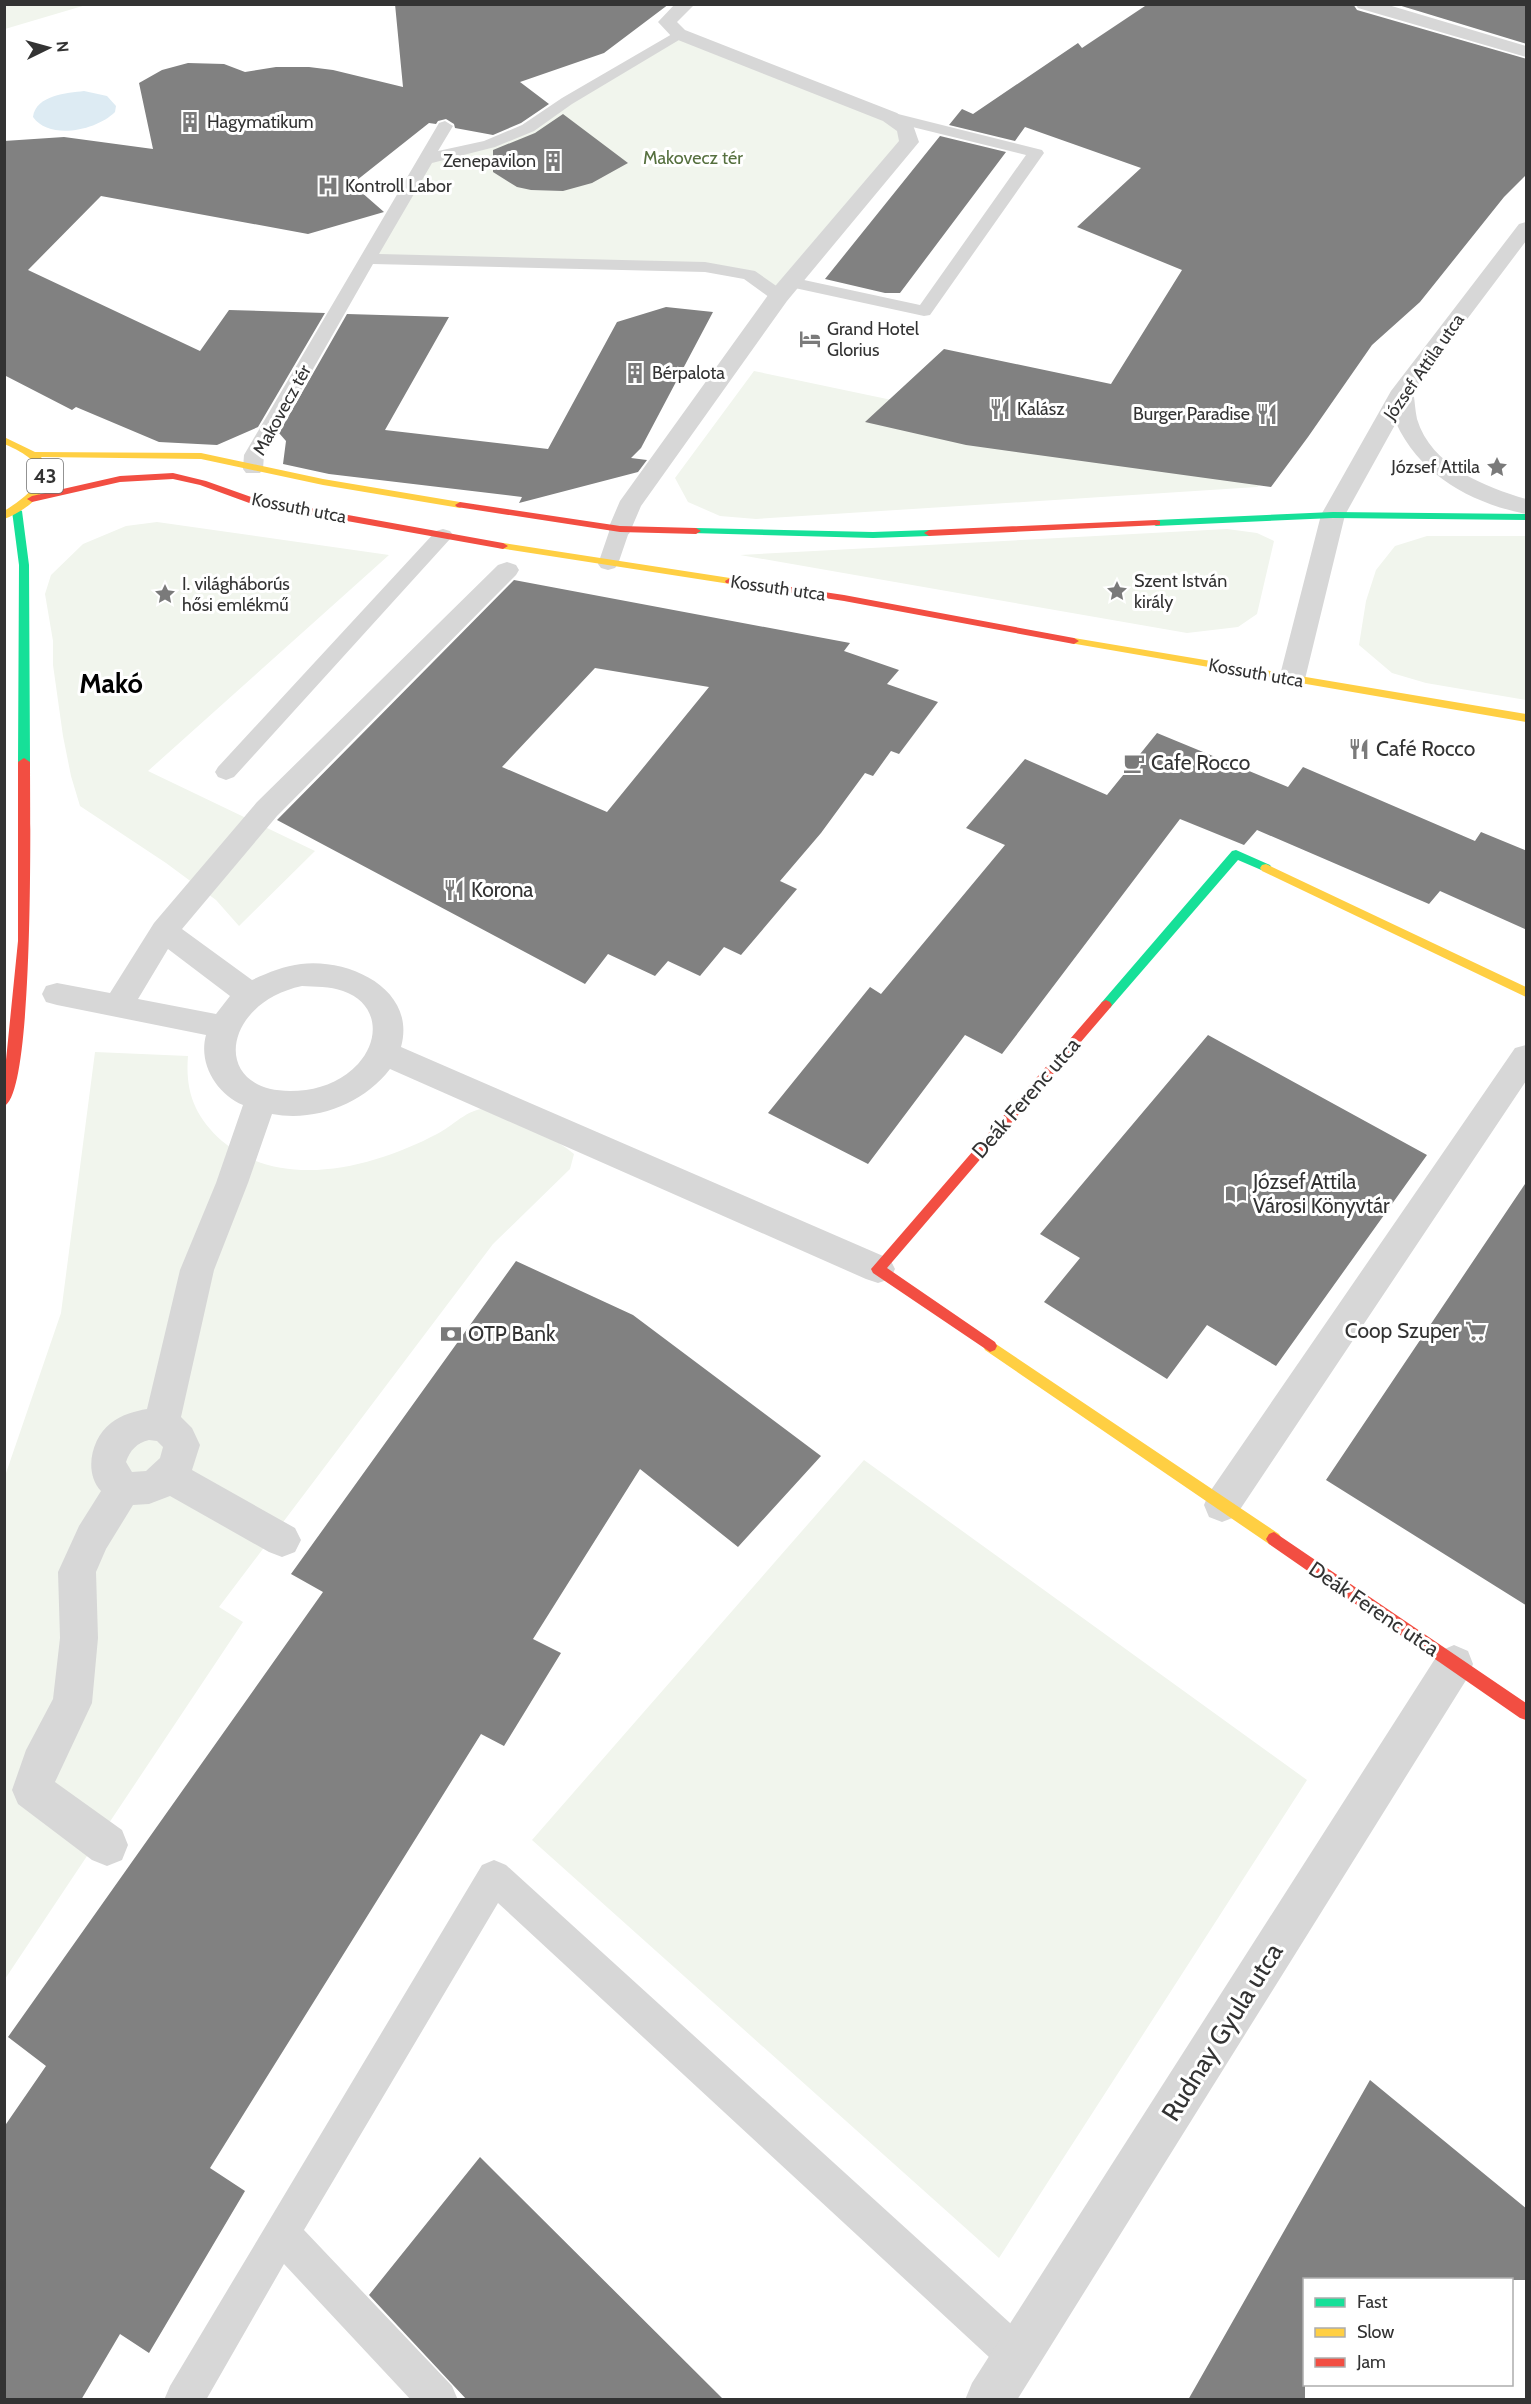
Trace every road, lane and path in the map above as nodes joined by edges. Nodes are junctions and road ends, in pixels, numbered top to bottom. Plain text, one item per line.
1 (686, 4) edge
2 (1364, 4) edge
3 (679, 34) junction
4 (1527, 52) edge
5 (890, 117) junction
6 (445, 126) dead end
7 (427, 159) junction
8 (1527, 228) edge
9 (368, 259) junction
10 (784, 289) junction
11 (1402, 391) junction
12 (4, 440) edge
13 (38, 454) junction
14 (253, 469) junction
15 (32, 499) junction
16 (1527, 507) edge
17 (11, 514) edge
18 (1333, 515) junction
19 (1527, 517) edge
20 (620, 529) junction
21 (443, 535) junction
22 (609, 564) junction
23 (507, 570) dead end
24 (1292, 679) junction
25 (1527, 718) edge
26 (226, 772) dead end
27 (164, 931) junction
28 (1527, 992) edge
29 (57, 994) dead end
30 (252, 995) junction
31 (118, 1006) junction
32 (223, 1027) junction
33 (384, 1053) junction
34 (1527, 1057) edge
35 (261, 1100) junction
36 (4, 1101) edge
37 (878, 1269) junction
38 (160, 1425) junction
39 (170, 1477) junction
40 (124, 1487) junction
41 (1222, 1505) junction
42 (282, 1540) dead end
43 (1454, 1664) junction
44 (1527, 1712) edge
45 (107, 1845) dead end
46 (281, 2233) junction
47 (1017, 2356) junction
48 (184, 2400) edge
49 (438, 2400) edge
50 (989, 2400) edge

1 - 3 street
2 - 4 street
3 - 5 street
3 - 7 lane
5 - 10 street
5 - 10 lane
6 - 7 lane, Makovecz tér
7 - 9 lane, Makovecz tér
8 - 11 street, József Attila utca
9 - 10 lane
9 - 14 lane, Makovecz tér
10 - 20 street
11 - 16 street
11 - 18 street, József Attila utca
12 - 13 main road, 43
13 - 14 main road, Kossuth utca
13 - 15 main road, 43
14 - 20 main road, Kossuth utca
15 - 17 main road, 43
15 - 21 main road, Kossuth utca
17 - 36 main road, 43
18 - 19 main road, Kossuth utca
18 - 20 main road, Kossuth utca
18 - 24 street, József Attila utca
20 - 22 lane
21 - 22 main road, Kossuth utca
21 - 26 lane
22 - 24 main road, Kossuth utca
23 - 27 street
24 - 25 main road, Kossuth utca
27 - 30 street
27 - 31 street
28 - 37 main road, Deák Ferenc utca
29 - 31 street
30 - 32 street
30 - 33 street
31 - 32 street
32 - 35 street
33 - 35 street
33 - 37 street
34 - 41 street
35 - 38 street
37 - 41 main road, Deák Ferenc utca
38 - 39 street
38 - 40 street
39 - 40 street
39 - 42 street
40 - 45 street
41 - 43 main road, Deák Ferenc utca
43 - 44 main road, Deák Ferenc utca
43 - 47 street, Rudnay Gyula utca
46 - 47 lane
46 - 48 lane
46 - 49 lane
47 - 50 street, Rudnay Gyula utca

